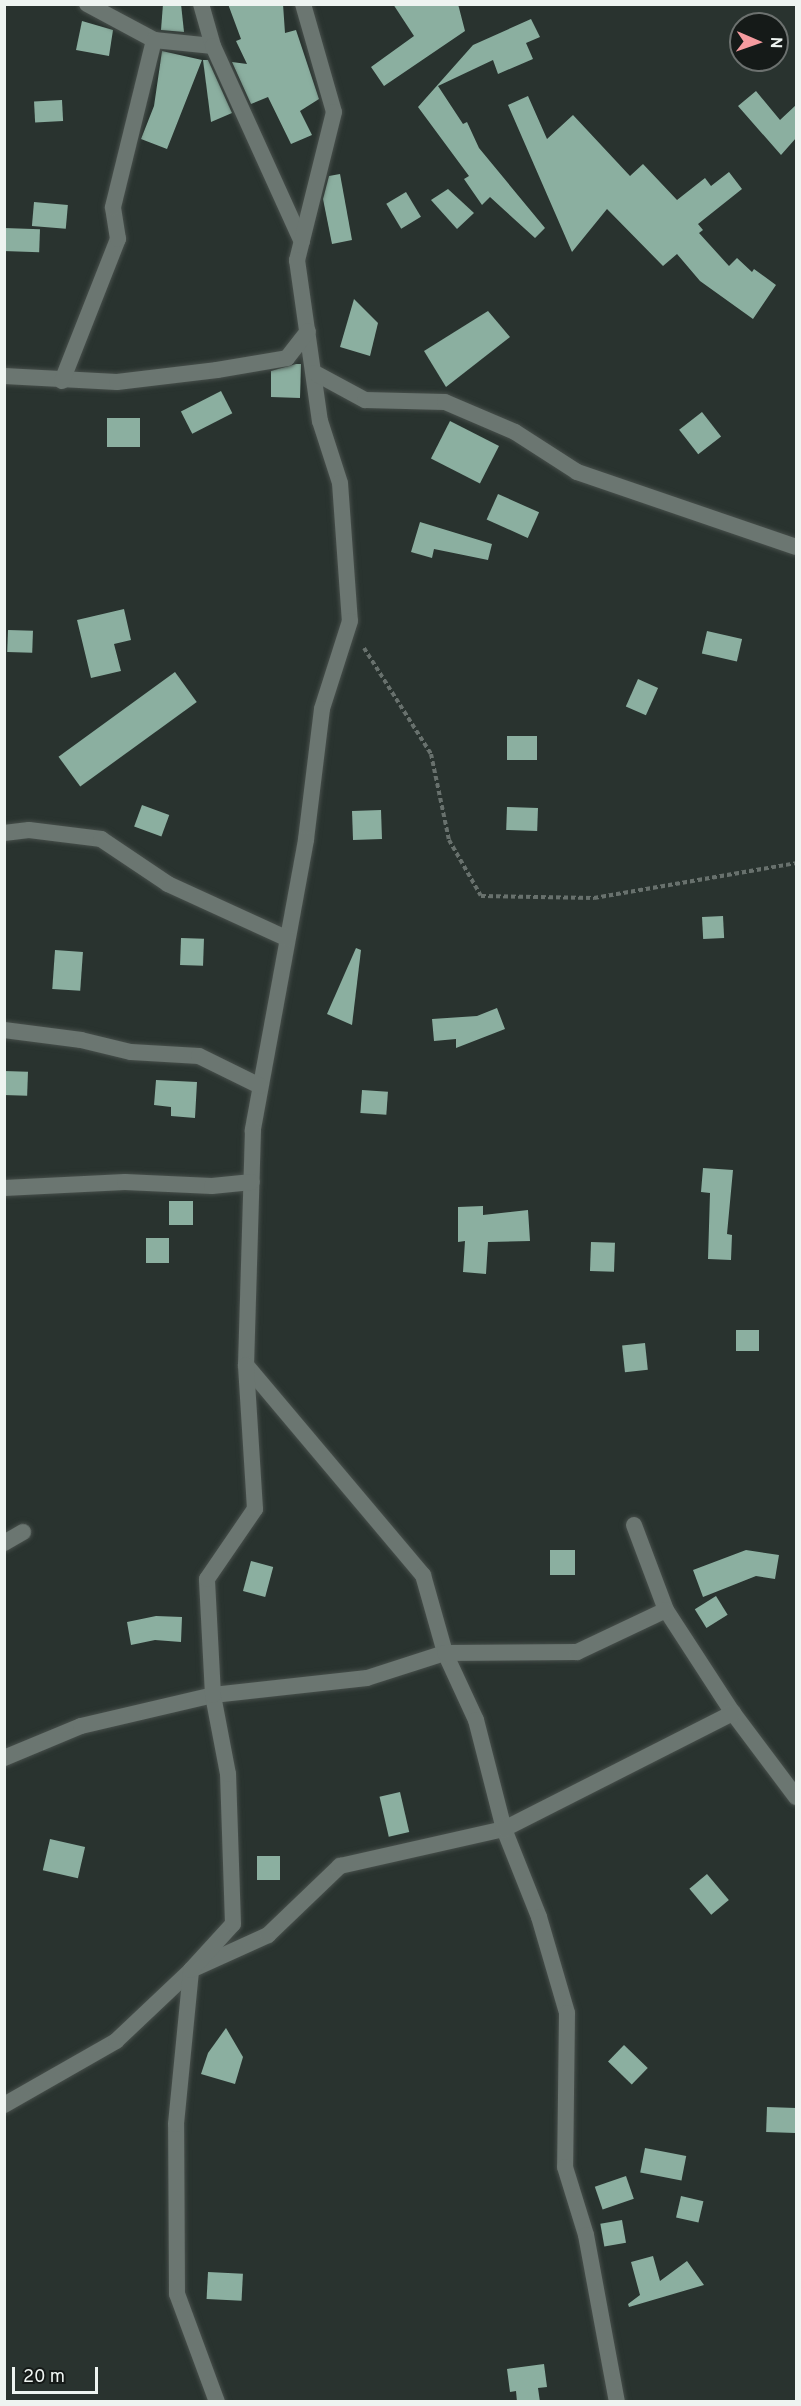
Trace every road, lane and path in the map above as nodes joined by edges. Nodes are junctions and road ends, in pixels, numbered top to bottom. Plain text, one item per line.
1 (87, 4) edge
2 (201, 4) edge
3 (303, 4) edge
4 (154, 40) junction
5 (213, 45) junction
6 (302, 242) junction
7 (308, 331) junction
8 (315, 373) junction
9 (4, 376) edge
10 (62, 381) junction
11 (796, 548) edge
12 (350, 621) junction
13 (4, 832) edge
14 (796, 863) edge
15 (286, 938) junction
16 (4, 1030) edge
17 (260, 1086) junction
18 (252, 1182) junction
19 (4, 1188) edge
20 (246, 1365) junction
21 (634, 1525) dead end
22 (23, 1532) dead end
23 (4, 1543) edge
24 (666, 1610) junction
25 (445, 1653) junction
26 (213, 1695) junction
27 (733, 1713) junction
28 (4, 1758) edge
29 (796, 1797) edge
30 (504, 1829) junction
31 (191, 1970) junction
32 (4, 2105) edge
33 (217, 2402) edge
34 (617, 2402) edge

1 - 4 street
2 - 5 street
3 - 6 street
4 - 5 street
4 - 10 street
5 - 6 street
6 - 7 street
7 - 8 street
7 - 10 street
8 - 11 street
8 - 12 street
9 - 10 street
12 - 14 path
12 - 15 street
13 - 15 street
15 - 17 street
16 - 17 street
17 - 18 street
18 - 19 street
18 - 20 street
20 - 25 street
20 - 26 street
21 - 24 street
22 - 23 street
24 - 25 street
24 - 27 street
25 - 26 street
25 - 30 street
26 - 28 street
26 - 31 street
27 - 29 street
27 - 30 street
30 - 31 street
30 - 34 street
31 - 32 street
31 - 33 street

